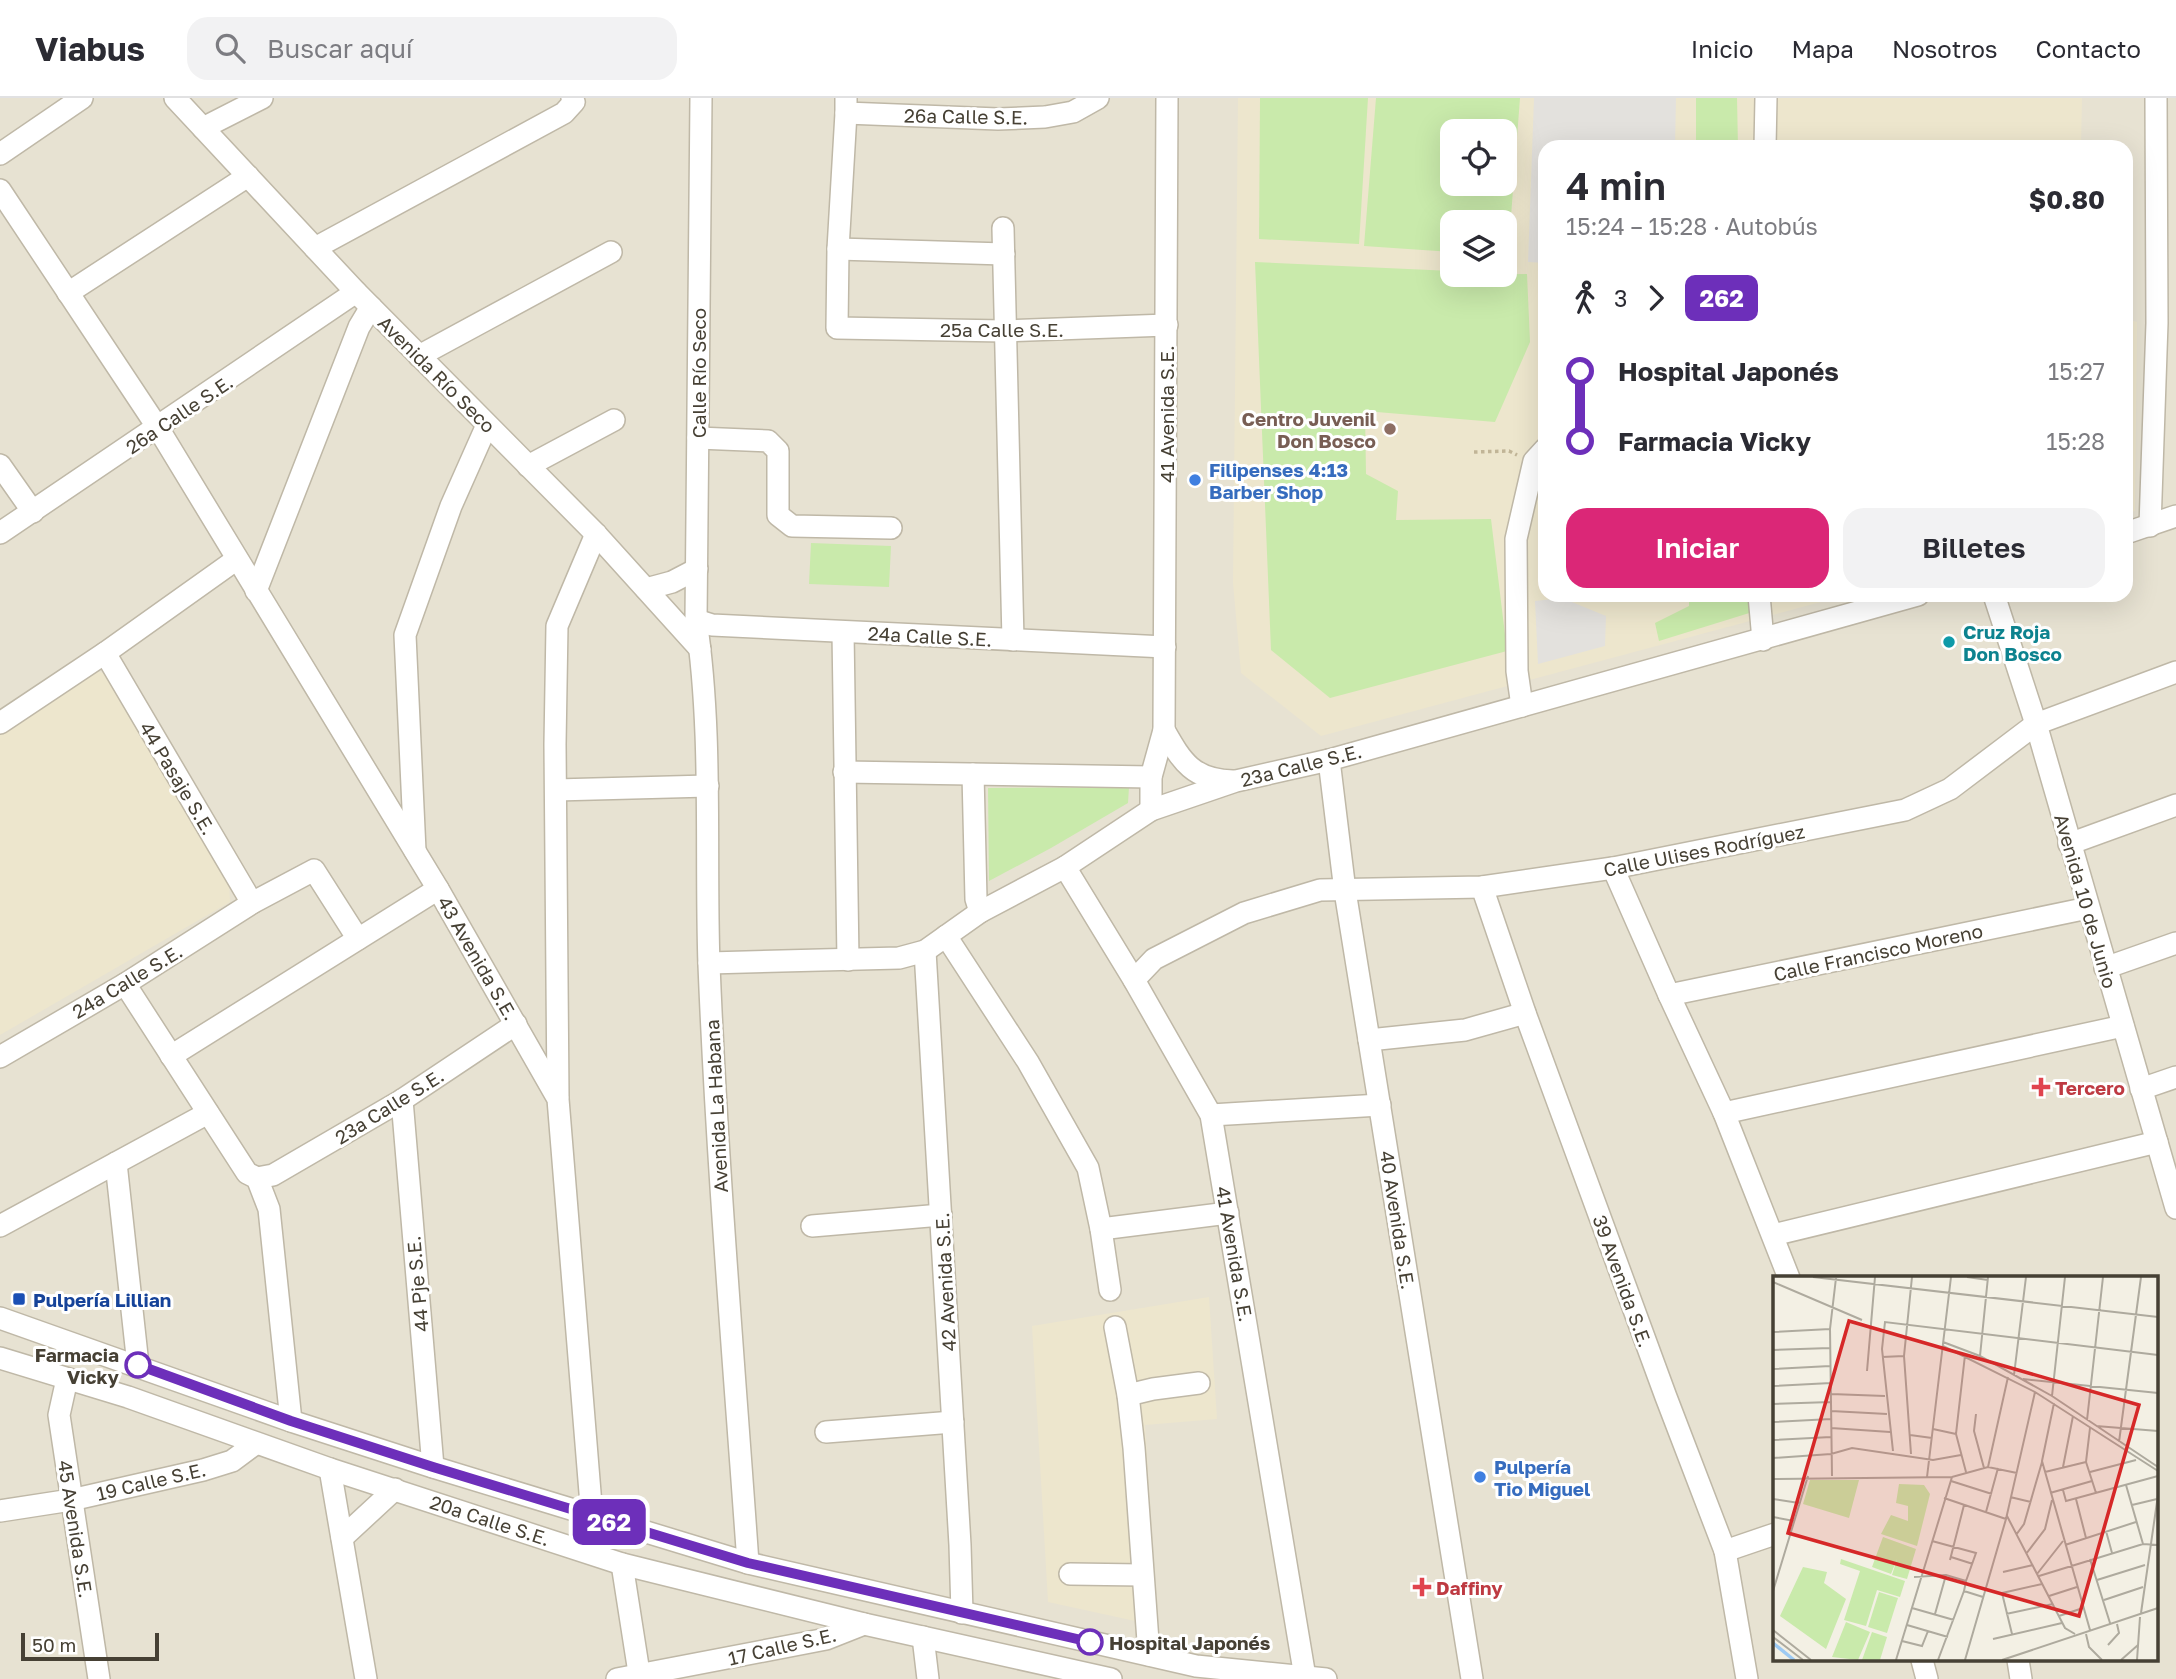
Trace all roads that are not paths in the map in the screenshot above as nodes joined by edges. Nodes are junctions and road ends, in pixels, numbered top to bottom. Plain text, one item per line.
1 (82, 98) edge
2 (175, 98) edge
3 (262, 98) edge
4 (701, 98) edge
5 (1098, 98) edge
6 (1167, 98) edge
7 (1766, 98) edge
8 (2156, 98) edge
9 (573, 100) edge
10 (846, 106) edge
11 (998, 109) edge
12 (203, 128) junction
13 (1765, 140) edge
14 (0, 153) edge
15 (247, 176) junction
16 (2166, 186) edge
17 (0, 190) edge
18 (1003, 228) dead end
19 (315, 248) junction
20 (838, 249) junction
21 (611, 252) dead end
22 (1004, 254) junction
23 (68, 293) junction
24 (363, 300) junction
25 (2167, 322) edge
26 (1167, 325) junction
27 (1004, 331) junction
28 (419, 356) junction
29 (614, 420) dead end
30 (488, 425) junction
31 (158, 428) junction
32 (698, 438) junction
33 (1538, 462) edge
34 (0, 465) edge
35 (528, 466) junction
36 (33, 512) junction
37 (2176, 516) edge
38 (2150, 526) junction
39 (891, 528) dead end
40 (2133, 531) edge
41 (0, 533) edge
42 (596, 534) junction
43 (237, 559) junction
44 (697, 569) junction
45 (646, 589) junction
46 (256, 591) junction
47 (1760, 602) edge
48 (1894, 602) edge
49 (1996, 602) edge
50 (696, 620) junction
51 (843, 632) junction
52 (1013, 640) junction
53 (1763, 640) junction
54 (1165, 647) junction
55 (700, 649) junction
56 (104, 653) junction
57 (2176, 672) edge
58 (1522, 706) junction
59 (0, 723) edge
60 (2036, 724) junction
61 (1164, 730) junction
62 (1329, 760) junction
63 (844, 772) junction
64 (973, 775) junction
65 (1151, 777) junction
66 (1236, 781) junction
67 (708, 786) junction
68 (556, 790) junction
69 (2176, 805) edge
70 (1151, 810) junction
71 (2069, 844) junction
72 (415, 853) junction
73 (1065, 867) junction
74 (1614, 868) junction
75 (1482, 887) junction
76 (438, 889) junction
77 (1345, 891) junction
78 (252, 903) junction
79 (2088, 908) junction
80 (980, 912) junction
81 (946, 936) junction
82 (358, 939) junction
83 (2176, 943) edge
84 (925, 951) junction
85 (848, 960) junction
86 (709, 962) junction
87 (2105, 968) junction
88 (1134, 980) junction
89 (125, 984) junction
90 (1669, 995) junction
91 (1525, 1013) junction
92 (516, 1024) junction
93 (2123, 1026) junction
94 (1369, 1040) junction
95 (171, 1056) junction
96 (0, 1057) edge
97 (2176, 1077) edge
98 (2141, 1089) junction
99 (558, 1099) junction
100 (402, 1100) junction
101 (1380, 1105) junction
102 (208, 1113) junction
103 (1724, 1113) junction
104 (1211, 1115) junction
105 (2157, 1142) junction
106 (116, 1163) junction
107 (257, 1178) junction
108 (2176, 1208) edge
109 (1228, 1213) junction
110 (940, 1216) junction
111 (0, 1226) edge
112 (812, 1226) dead end
113 (1101, 1229) junction
114 (1773, 1236) junction
115 (1788, 1276) edge
116 (1110, 1290) dead end
117 (0, 1318) edge
118 (1115, 1327) dead end
119 (0, 1358) edge
120 (138, 1365) junction
121 (67, 1379) junction
122 (1199, 1383) dead end
123 (1128, 1395) junction
124 (291, 1421) junction
125 (953, 1422) junction
126 (826, 1432) dead end
127 (255, 1444) junction
128 (433, 1467) junction
129 (330, 1469) junction
130 (395, 1489) junction
131 (71, 1500) junction
132 (0, 1511) edge
133 (592, 1517) junction
134 (1773, 1535) edge
135 (342, 1538) junction
136 (1725, 1551) junction
137 (595, 1554) junction
138 (748, 1563) junction
139 (622, 1564) junction
140 (1070, 1574) dead end
141 (1142, 1575) junction
142 (961, 1613) junction
143 (864, 1624) junction
144 (923, 1637) junction
145 (961, 1647) junction
146 (1149, 1655) junction
147 (1923, 1662) edge
148 (1196, 1672) edge
149 (640, 1677) edge
150 (1316, 1678) edge
151 (99, 1679) edge
152 (366, 1679) edge
153 (617, 1679) edge
154 (928, 1679) edge
155 (935, 1679) edge
156 (1111, 1679) edge
157 (1472, 1679) edge
158 (1747, 1679) edge
159 (1927, 1679) edge

1 - 14 street
2 - 12 street, Avenida Río Seco
3 - 12 street
4 - 32 street, Calle Río Seco
5 - 11 street, 26a Calle S.E.
6 - 26 street, 41 Avenida S.E.
7 - 13 street
8 - 16 street
9 - 19 street
10 - 11 street, 26a Calle S.E.
10 - 20 street
12 - 15 street, Avenida Río Seco
15 - 19 street, Avenida Río Seco
15 - 23 street
16 - 25 street
17 - 23 street, 43 Avenida S.E.
18 - 22 street
19 - 24 street, Avenida Río Seco
20 - 22 street
20 - 27 street, 25a Calle S.E.
21 - 28 street
22 - 27 street
23 - 31 street, 43 Avenida S.E.
24 - 28 street, Avenida Río Seco
24 - 31 street, 26a Calle S.E.
24 - 46 street
25 - 38 street
26 - 27 street, 25a Calle S.E.
26 - 54 street, 41 Avenida S.E.
27 - 52 street
28 - 30 street, Avenida Río Seco
29 - 35 street
30 - 35 street, Avenida Río Seco
30 - 72 street
31 - 36 street, 26a Calle S.E.
31 - 43 street, 43 Avenida S.E.
32 - 39 street
32 - 44 street, Calle Río Seco
33 - 58 street
34 - 36 street
35 - 42 street, Avenida Río Seco
36 - 41 street, 26a Calle S.E.
37 - 38 street
38 - 40 street
42 - 45 street, Avenida Río Seco
42 - 68 street
43 - 46 street, 43 Avenida S.E.
43 - 56 street
44 - 45 street
44 - 50 street, Calle Río Seco
45 - 55 street, Avenida Río Seco
46 - 72 street, 43 Avenida S.E.
47 - 53 street
48 - 53 street, 23a Calle S.E.
49 - 60 street, Avenida 10 de Junio
50 - 51 street, 24a Calle S.E.
50 - 55 street, Calle Río Seco
51 - 52 street, 24a Calle S.E.
51 - 63 street
52 - 54 street, 24a Calle S.E.
53 - 58 street, 23a Calle S.E.
54 - 61 street, 41 Avenida S.E.
55 - 67 street, Avenida La Habana
56 - 59 street
56 - 78 street, 44 Pasaje S.E.
57 - 60 street, Calle Ulises Rodríguez
58 - 62 street, 23a Calle S.E.
60 - 71 street, Avenida 10 de Junio
60 - 74 street, Calle Ulises Rodríguez
61 - 65 street, 41 Avenida S.E.
61 - 66 street
62 - 66 street, 23a Calle S.E.
62 - 77 street, 40 Avenida S.E.
63 - 64 street
63 - 85 street
64 - 65 street
64 - 80 street
65 - 70 street, 41 Avenida S.E.
66 - 70 street, 23a Calle S.E.
67 - 68 street
67 - 86 street, Avenida La Habana
68 - 99 street
69 - 71 street
70 - 73 street, 23a Calle S.E.
71 - 79 street, Avenida 10 de Junio
72 - 76 street, 43 Avenida S.E.
73 - 80 street, 23a Calle S.E.
73 - 88 street, 41 Avenida S.E.
74 - 75 street, Calle Ulises Rodríguez
74 - 90 street
75 - 77 street, Calle Ulises Rodríguez
75 - 91 street, 39 Avenida S.E.
76 - 82 street
76 - 92 street, 43 Avenida S.E.
77 - 88 street, Calle Ulises Rodríguez
77 - 94 street, 40 Avenida S.E.
78 - 82 street, 24a Calle S.E.
78 - 89 street, 24a Calle S.E.
79 - 87 street, Avenida 10 de Junio
79 - 90 street, Calle Francisco Moreno
80 - 81 street, 23a Calle S.E.
81 - 84 street, 23a Calle S.E.
81 - 113 street
82 - 95 street
83 - 87 street
84 - 85 street, 23a Calle S.E.
84 - 110 street, 42 Avenida S.E.
85 - 86 street, 23a Calle S.E.
86 - 138 street, Avenida La Habana
87 - 93 street, Avenida 10 de Junio
88 - 104 street, 41 Avenida S.E.
89 - 95 street
89 - 96 street, 24a Calle S.E.
90 - 103 street
91 - 94 street
91 - 136 street, 39 Avenida S.E.
92 - 99 street, 43 Avenida S.E.
92 - 100 street, 23a Calle S.E.
93 - 98 street, Avenida 10 de Junio
93 - 103 street
94 - 101 street, 40 Avenida S.E.
95 - 102 street
97 - 98 street
98 - 105 street, Avenida 10 de Junio
99 - 133 street, 43 Avenida S.E.
100 - 107 street, 23a Calle S.E.
100 - 128 street, 44 Pje S.E.
101 - 104 street
101 - 157 street, 40 Avenida S.E.
102 - 106 street
102 - 107 street
103 - 114 street
104 - 109 street, 41 Avenida S.E.
105 - 108 street, Avenida 10 de Junio
105 - 114 street
106 - 111 street
106 - 120 street
107 - 124 street
109 - 113 street
109 - 150 street, 41 Avenida S.E.
110 - 112 street
110 - 125 street, 42 Avenida S.E.
113 - 116 street
114 - 115 street
117 - 120 street, 20a Calle S.E.
118 - 123 street
119 - 121 street, 20a Calle S.E.
120 - 124 street, 20a Calle S.E.
121 - 127 street, 20a Calle S.E.
121 - 131 street, 45 Avenida S.E.
122 - 123 street
123 - 141 street
124 - 128 street, 20a Calle S.E.
125 - 126 street
125 - 142 street, 42 Avenida S.E.
127 - 129 street, 20a Calle S.E.
127 - 131 street, 19 Calle S.E.
128 - 133 street, 20a Calle S.E.
129 - 130 street, 20a Calle S.E.
129 - 135 street
130 - 135 street
130 - 137 street, 20a Calle S.E.
131 - 132 street, 19 Calle S.E.
131 - 151 street, 45 Avenida S.E.
133 - 137 street, 43 Avenida S.E.
133 - 138 street, 20a Calle S.E.
134 - 136 street
135 - 152 street
136 - 158 street, 39 Avenida S.E.
137 - 139 street, 20a Calle S.E.
138 - 142 street, 20a Calle S.E.
139 - 143 street, 20a Calle S.E.
139 - 149 street
140 - 141 street
141 - 146 street
142 - 146 street, 20a Calle S.E.
143 - 144 street, 20a Calle S.E.
143 - 149 street, 17 Calle S.E.
144 - 145 street, 20a Calle S.E.
144 - 154 street
145 - 155 street
145 - 156 street, 20a Calle S.E.
146 - 148 street, 20a Calle S.E.
147 - 159 street
148 - 150 street, 20a Calle S.E.
149 - 153 street, 17 Calle S.E.

